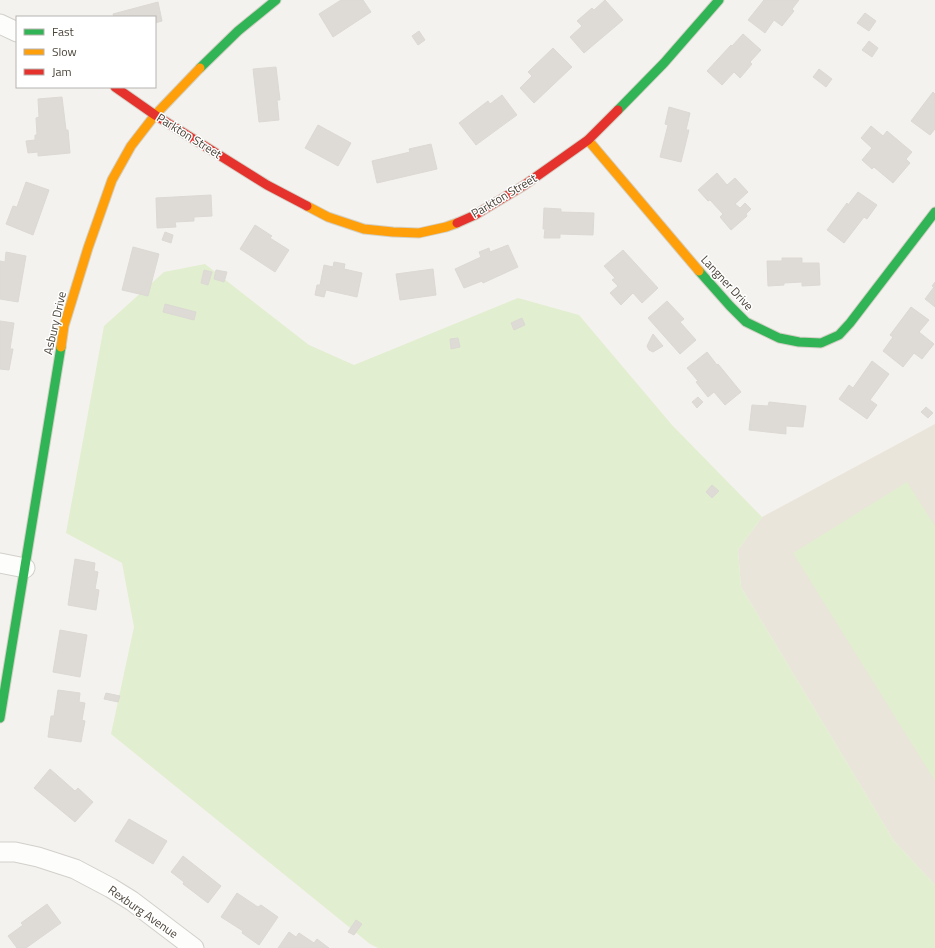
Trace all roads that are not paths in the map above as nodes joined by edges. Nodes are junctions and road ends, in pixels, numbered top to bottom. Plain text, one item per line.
1 (276, 0) edge
2 (719, 0) edge
3 (0, 24) edge
4 (16, 32) edge
5 (116, 88) edge
6 (154, 115) junction
7 (588, 140) junction
8 (935, 212) edge
9 (0, 563) edge
10 (25, 568) junction
11 (0, 718) edge
12 (0, 852) edge
13 (194, 948) edge

1 - 6 street, Asbury Drive
2 - 7 street, Parkton Street
3 - 4 street
5 - 6 street, Parkton Street
6 - 7 street, Parkton Street
6 - 10 street, Asbury Drive
7 - 8 street, Langner Drive
9 - 10 street
10 - 11 street, Asbury Drive
12 - 13 street, Rexburg Avenue

